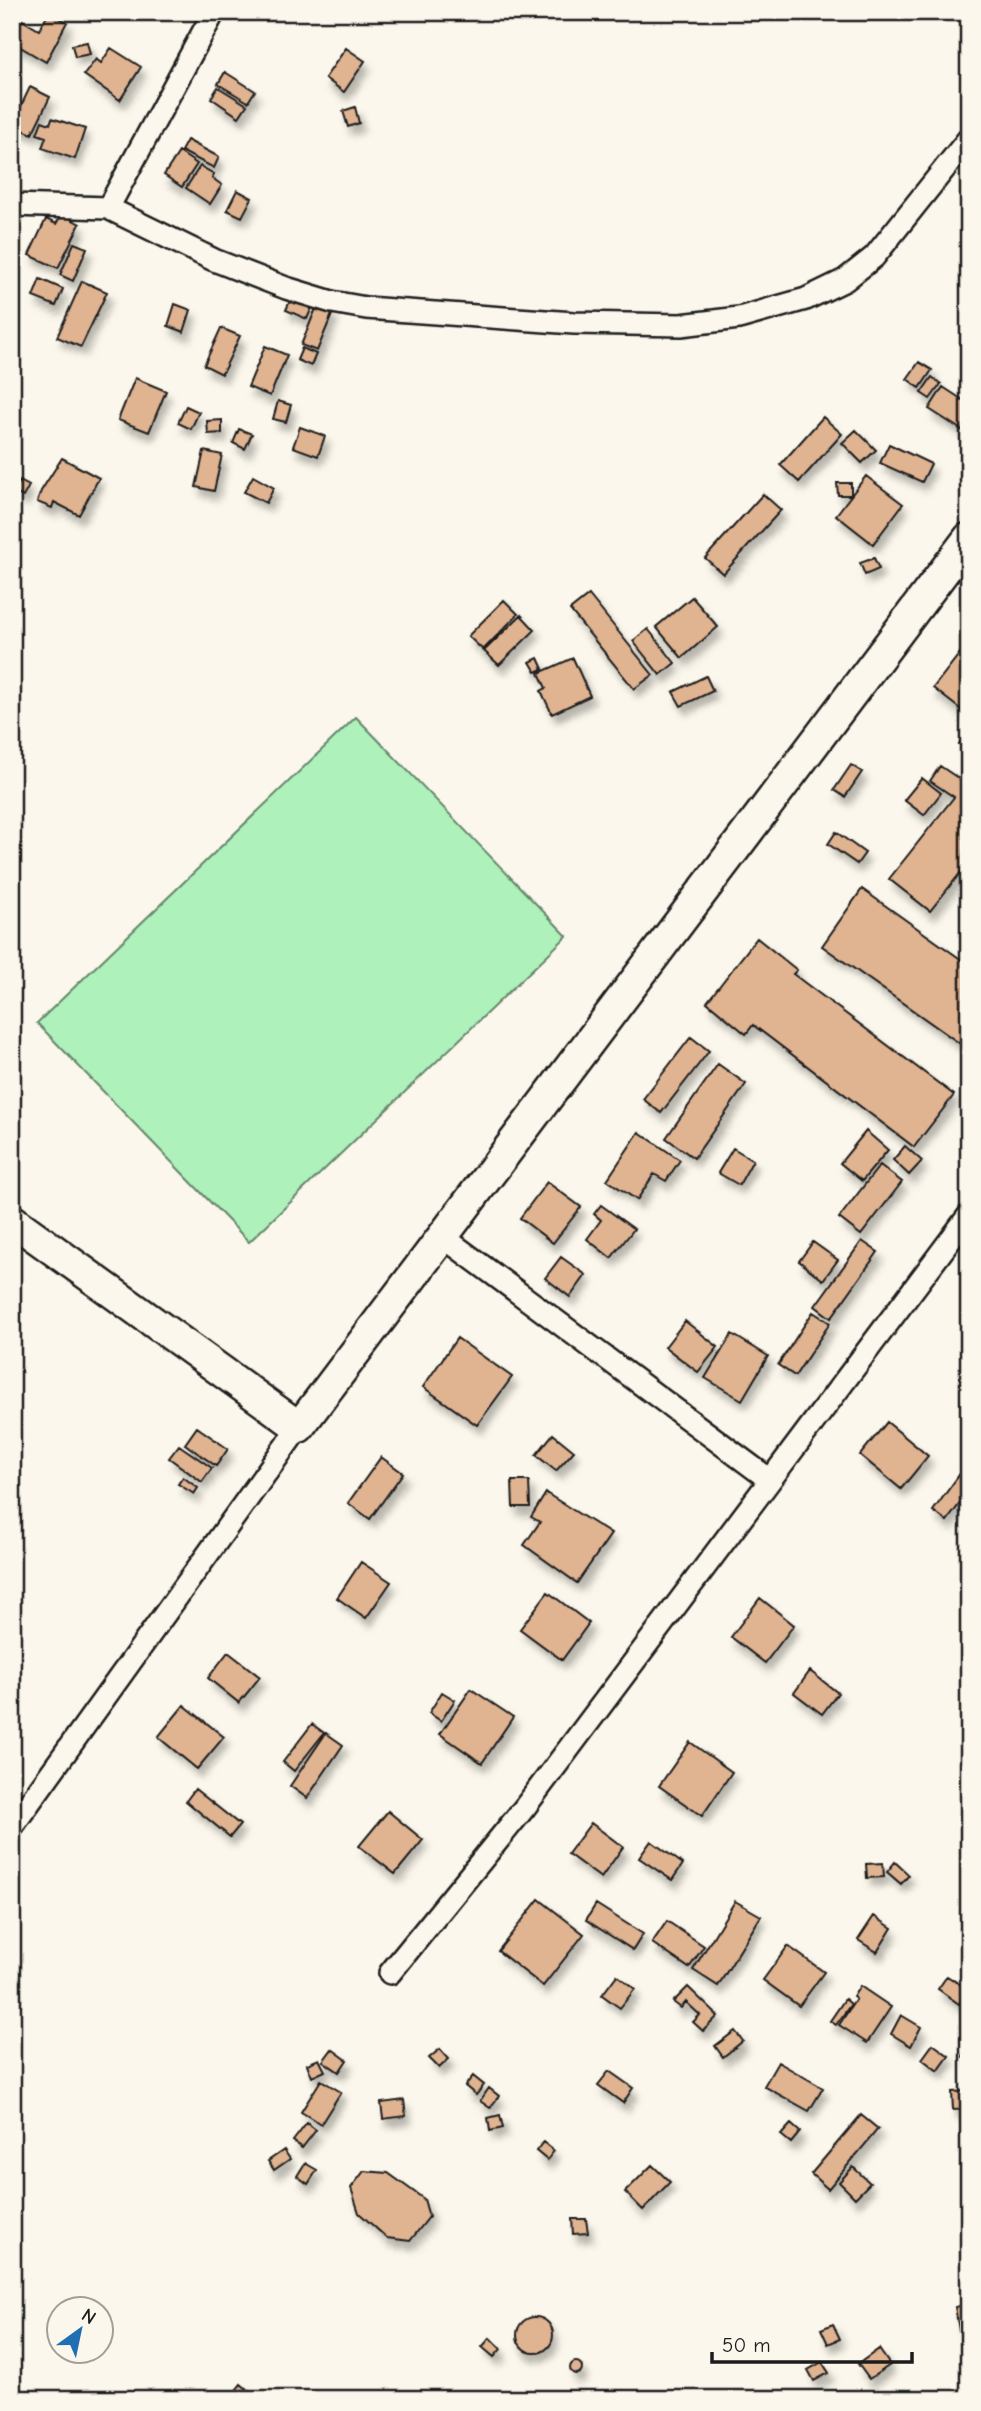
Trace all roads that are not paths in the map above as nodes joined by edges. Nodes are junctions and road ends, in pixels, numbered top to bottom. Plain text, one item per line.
1 (214, 12) edge
2 (969, 138) edge
3 (12, 205) edge
4 (108, 208) junction
5 (969, 538) edge
6 (969, 1215) edge
7 (12, 1220) edge
8 (442, 1236) junction
9 (299, 1427) junction
10 (770, 1480) junction
11 (12, 1826) edge
12 (390, 1973) dead end

1 - 4 street
2 - 4 street
3 - 4 street
5 - 8 street
6 - 10 street
7 - 9 street
8 - 9 street
8 - 10 street
9 - 11 street
10 - 12 street

